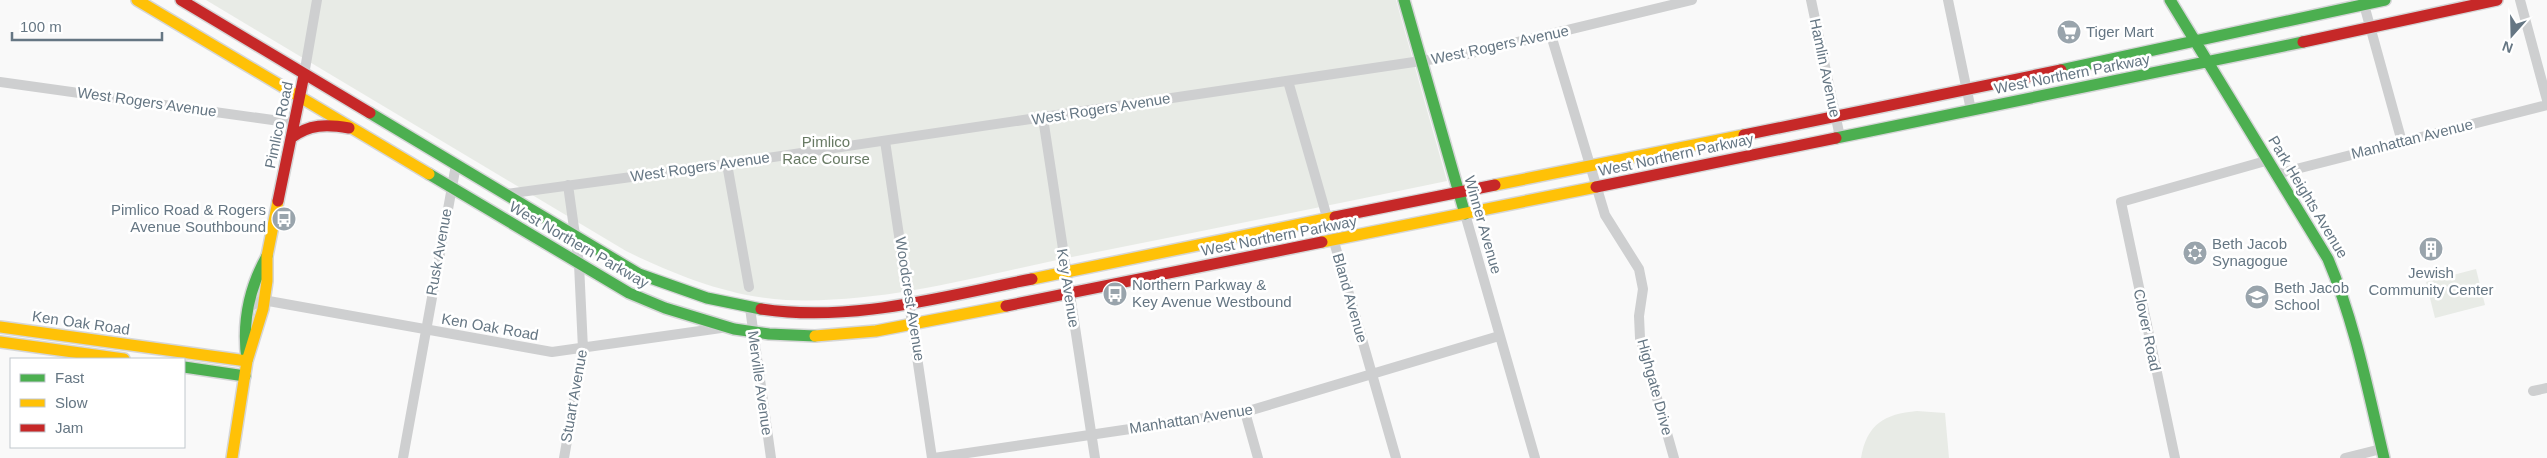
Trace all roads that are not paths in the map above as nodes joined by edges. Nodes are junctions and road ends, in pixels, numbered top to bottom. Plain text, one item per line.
1 (136, 0) edge
2 (181, 0) edge
3 (317, 0) edge
4 (1404, 0) edge
5 (1692, 0) edge
6 (1811, 0) edge
7 (1948, 0) edge
8 (2170, 0) edge
9 (2385, 0) edge
10 (2497, 0) edge
11 (2520, 0) edge
12 (2363, 2) edge
13 (2332, 12) junction
14 (2370, 28) junction
15 (1552, 35) junction
16 (2197, 42) junction
17 (1421, 61) junction
18 (2209, 62) junction
19 (304, 75) junction
20 (1288, 81) junction
21 (0, 82) edge
22 (1967, 90) junction
23 (300, 98) junction
24 (2547, 100) edge
25 (2547, 105) edge
26 (1971, 110) junction
27 (1836, 116) junction
28 (1043, 118) junction
29 (294, 123) junction
30 (354, 129) junction
31 (1840, 137) junction
32 (291, 138) junction
33 (885, 141) junction
34 (2402, 142) junction
35 (2269, 160) junction
36 (727, 164) junction
37 (456, 165) junction
38 (1589, 165) junction
39 (2277, 174) junction
40 (568, 185) junction
41 (1595, 187) junction
42 (451, 188) junction
43 (1458, 191) junction
44 (505, 194) junction
45 (1465, 214) junction
46 (1328, 218) junction
47 (575, 236) junction
48 (1334, 240) junction
49 (266, 256) junction
50 (579, 264) junction
51 (1066, 272) junction
52 (749, 287) dead end
53 (1069, 294) junction
54 (263, 300) junction
55 (911, 303) junction
56 (250, 306) junction
57 (750, 308) junction
58 (914, 325) junction
59 (0, 327) edge
60 (727, 328) junction
61 (425, 331) junction
62 (753, 332) junction
63 (1499, 336) junction
64 (0, 342) edge
65 (583, 349) junction
66 (117, 358) edge
67 (247, 361) junction
68 (185, 367) edge
69 (1372, 373) junction
70 (245, 376) junction
71 (2547, 388) edge
72 (2533, 392) dead end
73 (1245, 412) junction
74 (1092, 434) junction
75 (2383, 453) edge
76 (233, 458) edge
77 (403, 458) edge
78 (564, 458) edge
79 (771, 458) edge
80 (933, 458) edge
81 (1095, 458) edge
82 (1258, 458) edge
83 (1396, 458) edge
84 (1534, 458) edge
85 (1674, 458) edge
86 (2175, 458) edge
87 (2345, 458) edge

1 - 23 main road, West Northern Parkway
2 - 19 main road, West Northern Parkway
3 - 19 street, Pimlico Road
4 - 17 main road, Winner Avenue
5 - 15 street, West Rogers Avenue
6 - 27 street, Hamlin Avenue
7 - 22 street
8 - 16 main road, Park Heights Avenue
9 - 12 main road, West Northern Parkway
10 - 14 main road, West Northern Parkway
11 - 24 street
12 - 13 main road, West Northern Parkway
12 - 14 street
13 - 16 main road, West Northern Parkway
13 - 18 main road
14 - 18 main road, West Northern Parkway
14 - 34 street
15 - 17 street, West Rogers Avenue
15 - 38 street, Highgate Drive
16 - 18 main road, Park Heights Avenue
16 - 22 main road, West Northern Parkway
17 - 20 street, West Rogers Avenue
17 - 43 main road, Winner Avenue
18 - 26 main road, West Northern Parkway
18 - 35 main road, Park Heights Avenue
19 - 23 main road, Pimlico Road
19 - 37 main road, West Northern Parkway
20 - 28 street, West Rogers Avenue
20 - 46 street, Bland Avenue
21 - 29 street, West Rogers Avenue
22 - 26 street
22 - 27 main road, West Northern Parkway
23 - 29 main road, Pimlico Road
23 - 30 main road, West Northern Parkway
25 - 34 street, Manhattan Avenue
26 - 31 main road, West Northern Parkway
27 - 31 street, Hamlin Avenue
27 - 38 main road, West Northern Parkway
28 - 33 street, West Rogers Avenue
28 - 51 street, Key Avenue
29 - 32 main road, Pimlico Road
30 - 32 main road
30 - 42 main road, West Northern Parkway
31 - 41 main road, West Northern Parkway
32 - 49 main road, Pimlico Road
33 - 36 street, West Rogers Avenue
33 - 55 street, Woodcrest Avenue
34 - 39 street, Manhattan Avenue
35 - 39 main road, Park Heights Avenue
35 - 86 street, Clover Road
36 - 40 street, West Rogers Avenue
36 - 52 street
37 - 42 street, Rusk Avenue
37 - 44 main road, West Northern Parkway
38 - 41 street, Highgate Drive
38 - 43 main road, West Northern Parkway
39 - 75 main road, Park Heights Avenue
40 - 44 street, West Rogers Avenue
40 - 47 street, Stuart Avenue
41 - 45 main road, West Northern Parkway
41 - 85 street, Highgate Drive
42 - 50 main road, West Northern Parkway
42 - 61 street, Rusk Avenue
43 - 45 main road, Winner Avenue
43 - 46 main road, West Northern Parkway
44 - 47 main road, West Northern Parkway
45 - 48 main road, West Northern Parkway
45 - 63 street, Winner Avenue
46 - 48 street, Bland Avenue
46 - 51 main road, West Northern Parkway
47 - 50 street, Stuart Avenue
47 - 57 main road, West Northern Parkway
48 - 53 main road, West Northern Parkway
48 - 69 street, Bland Avenue
49 - 54 main road, Pimlico Road
49 - 56 main road, Pimlico Road
50 - 60 main road, West Northern Parkway
50 - 65 street, Stuart Avenue
51 - 53 street, Key Avenue
51 - 55 main road, West Northern Parkway
53 - 58 main road, West Northern Parkway
53 - 74 street, Key Avenue
54 - 56 street
54 - 61 street, Ken Oak Road
54 - 67 main road, Pimlico Road
55 - 57 main road, West Northern Parkway
55 - 58 street, Woodcrest Avenue
56 - 67 main road, Pimlico Road
57 - 62 street, Merville Avenue
58 - 62 main road, West Northern Parkway
58 - 80 street, Woodcrest Avenue
59 - 67 main road, Ken Oak Road
60 - 62 main road, West Northern Parkway
60 - 65 street, Ken Oak Road
61 - 65 street, Ken Oak Road
61 - 77 street, Rusk Avenue
62 - 79 street, Merville Avenue
63 - 69 street, Manhattan Avenue
63 - 84 street, Winner Avenue
64 - 66 main road, Ken Oak Road
65 - 78 street, Stuart Avenue
67 - 70 main road, Pimlico Road
68 - 70 main road
69 - 73 street, Manhattan Avenue
69 - 83 street, Bland Avenue
70 - 76 main road, Pimlico Road
71 - 72 street
73 - 74 street, Manhattan Avenue
73 - 82 street
74 - 80 street, Manhattan Avenue
74 - 81 street, Key Avenue
75 - 87 street

